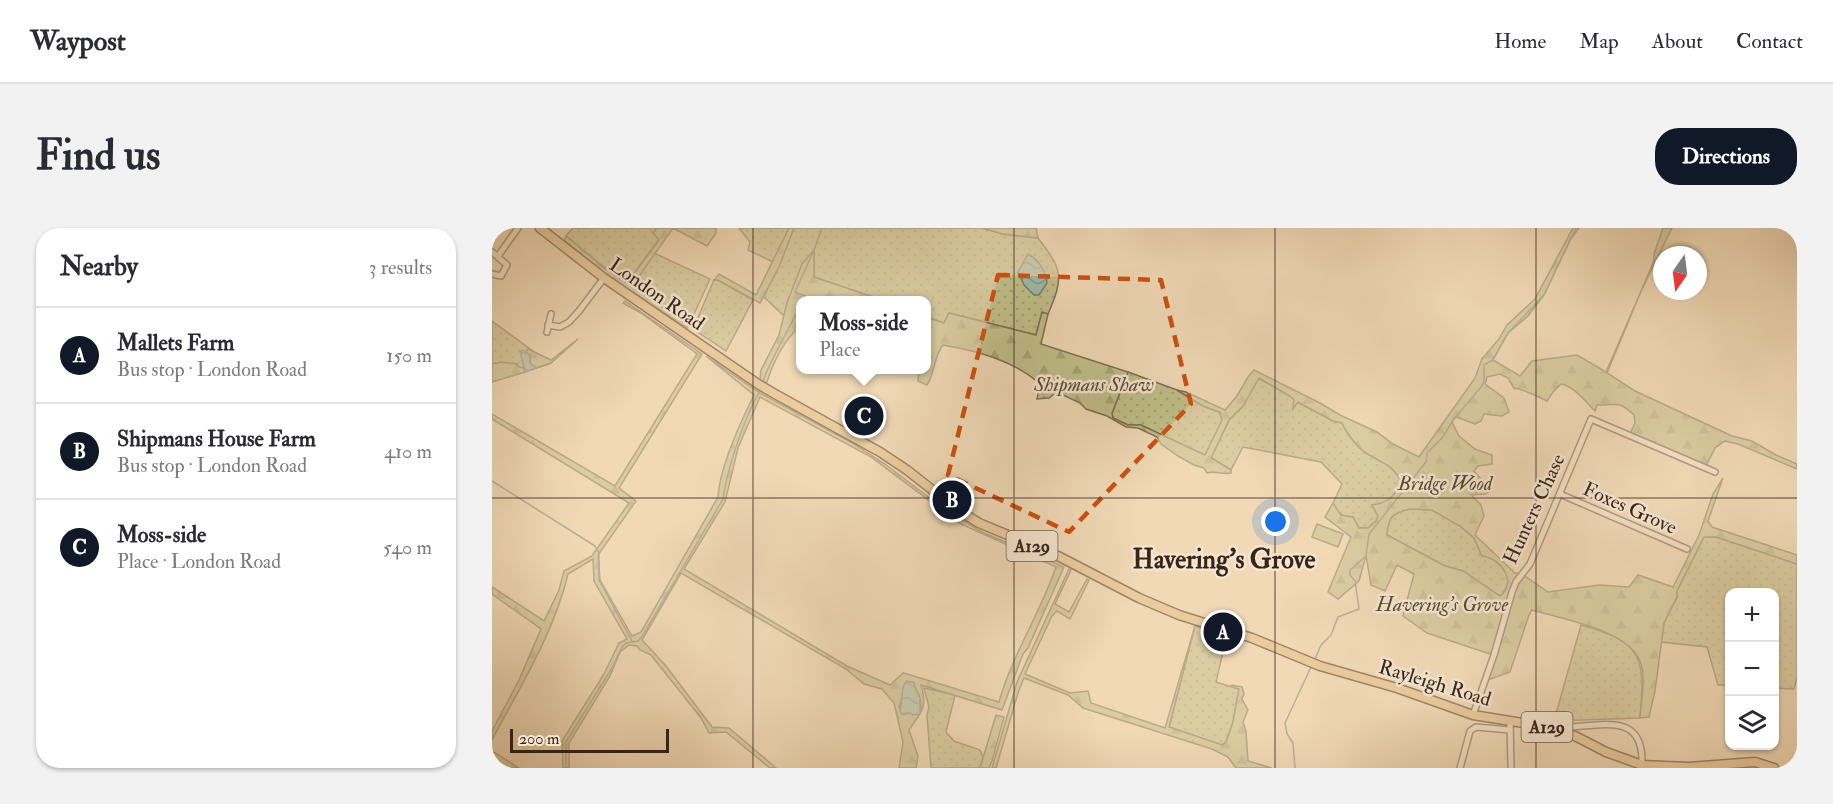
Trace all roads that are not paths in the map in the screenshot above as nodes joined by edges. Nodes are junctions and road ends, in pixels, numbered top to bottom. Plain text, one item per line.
1 (518, 228) edge
2 (540, 228) edge
3 (492, 252) edge
4 (498, 255) junction
5 (492, 274) edge
6 (604, 278) junction
7 (551, 314) dead end
8 (548, 325) junction
9 (547, 332) dead end
10 (1715, 472) dead end
11 (1560, 494) junction
12 (1687, 549) dead end
13 (1320, 666) joint
14 (1473, 715) junction
15 (1510, 726) junction
16 (1572, 727) dead end
17 (1642, 765) junction
18 (1460, 768) edge
19 (1511, 768) edge
20 (1774, 768) edge

1 - 4 street
2 - 6 main road, London Road / A129
3 - 4 street
4 - 5 street
6 - 8 street
6 - 13 main road, London Road / A129
7 - 8 street
8 - 9 street
10 - 11 street, Hunters Chase
11 - 12 street, Foxes Grove
11 - 14 street, Hunters Chase
13 - 14 main road, Rayleigh Road / A129
14 - 15 main road, Rayleigh Road / A129
15 - 17 main road, Rayleigh Road / A129
15 - 18 street, Rayleigh Road
15 - 19 street
16 - 17 street
17 - 20 main road, Rayleigh Road / A129

